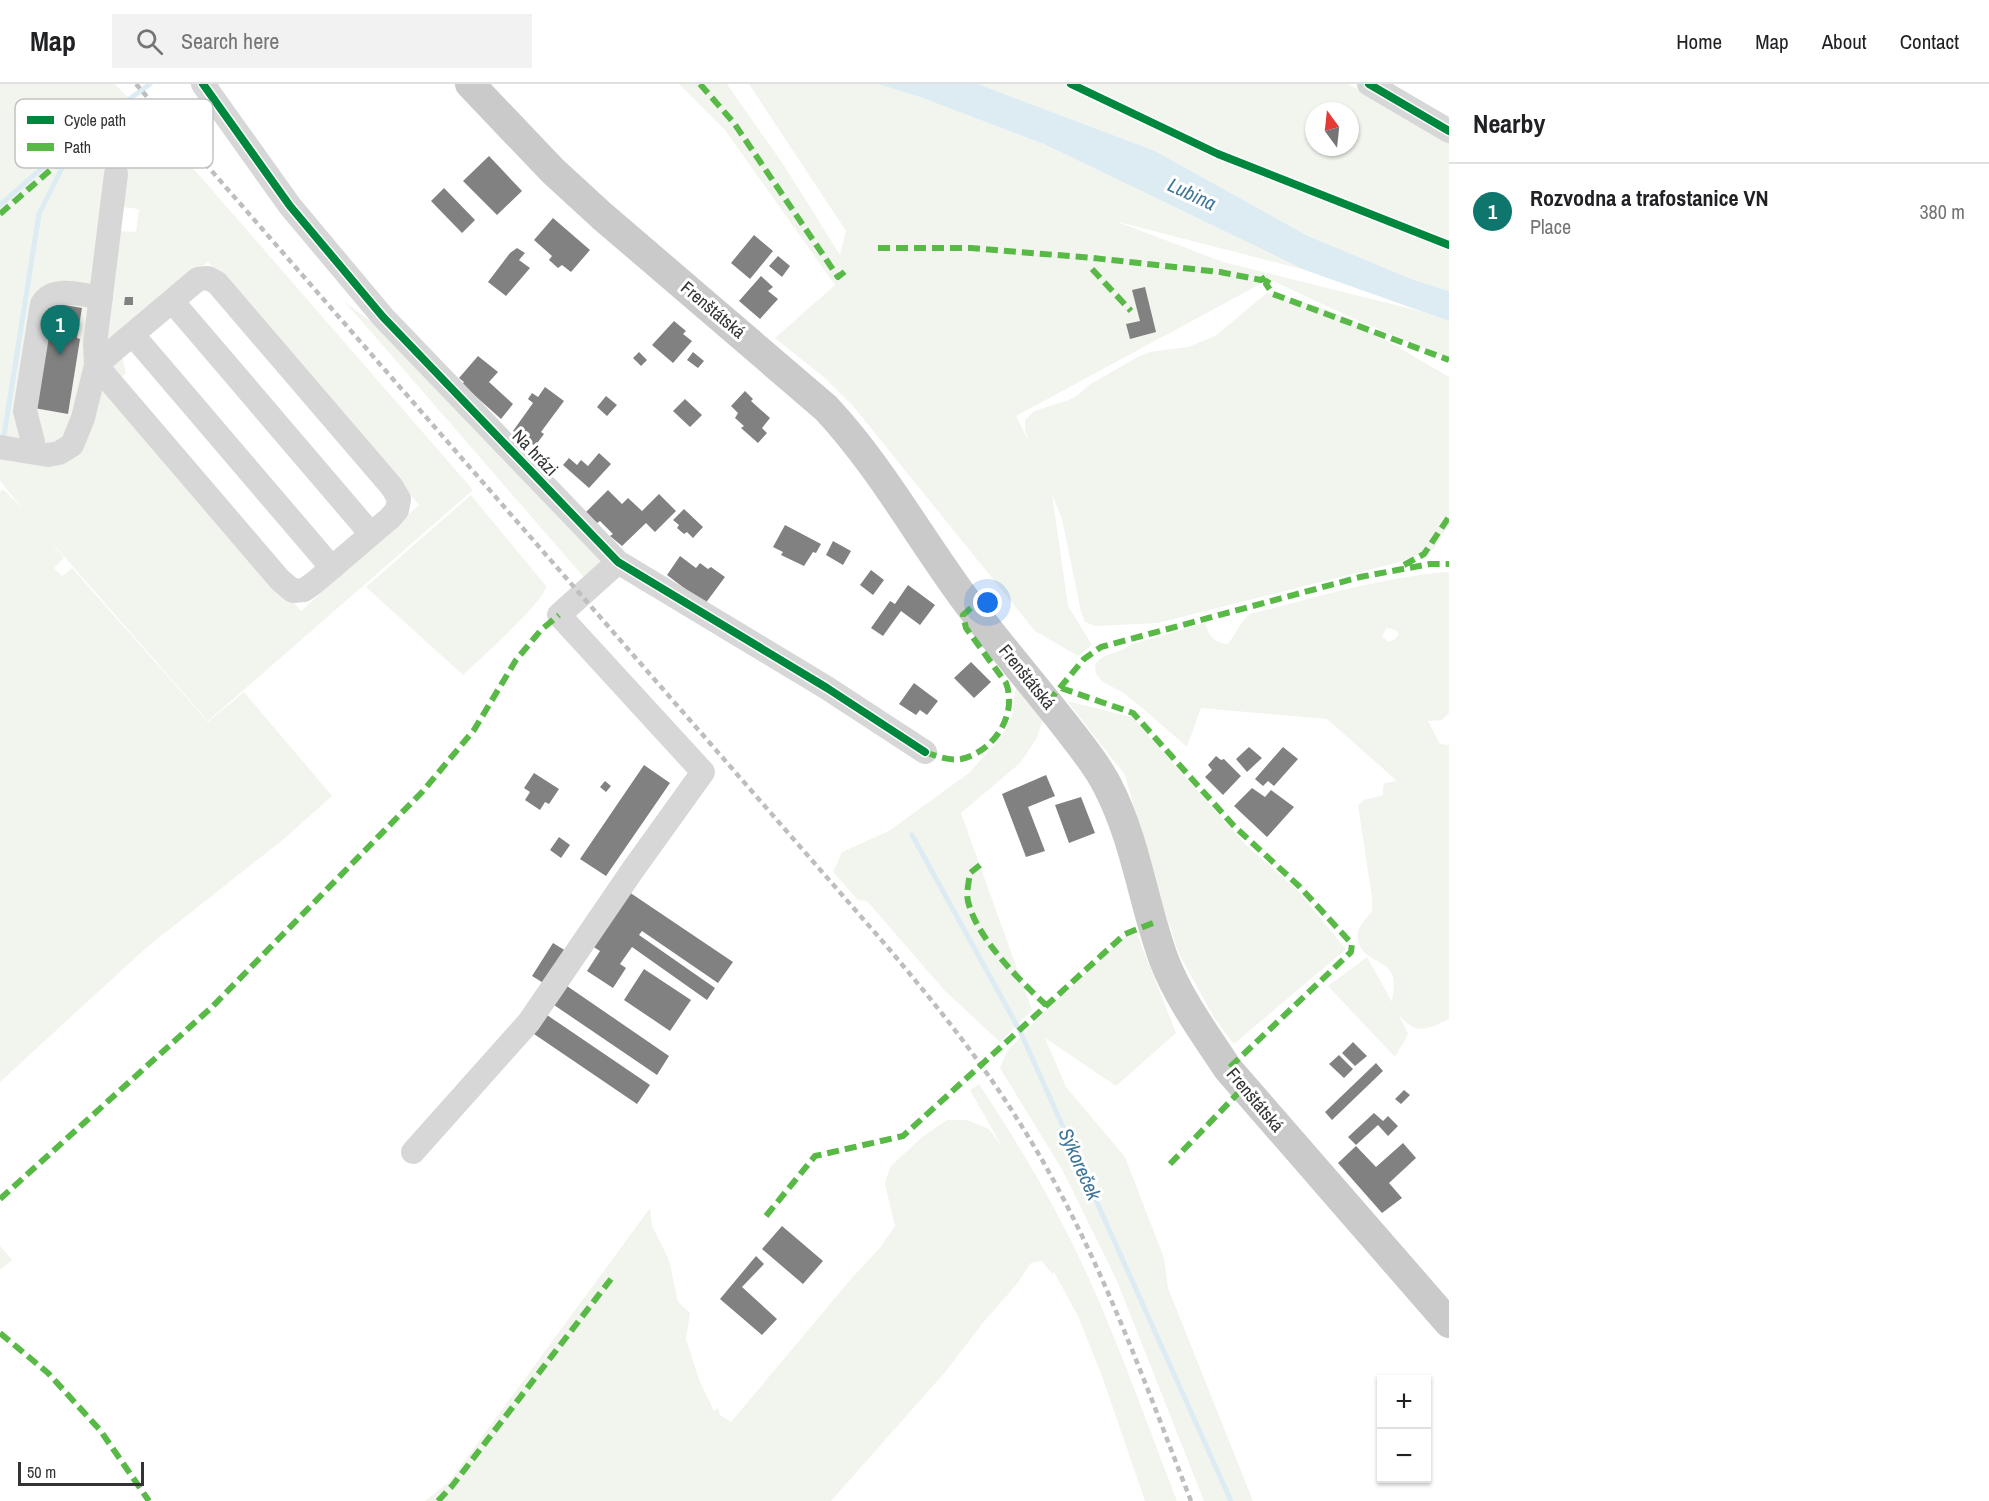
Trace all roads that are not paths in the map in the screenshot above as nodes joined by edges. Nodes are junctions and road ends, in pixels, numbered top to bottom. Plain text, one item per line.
1 (203, 84) edge
2 (471, 84) edge
3 (1369, 84) edge
4 (1449, 130) edge
5 (116, 174) dead end
6 (101, 298) junction
7 (172, 301) junction
8 (133, 335) junction
9 (96, 365) junction
10 (14, 450) edge
11 (371, 534) junction
12 (618, 562) junction
13 (332, 568) junction
14 (925, 752) dead end
15 (413, 1152) dead end
16 (1449, 1323) edge

1 - 12 street, Na hrázi
2 - 16 main road, Frenštátská
3 - 4 street
5 - 6 street
6 - 9 street
6 - 10 street
7 - 8 street
7 - 11 street
7 - 11 street
8 - 9 street
8 - 13 street
9 - 10 street
9 - 13 street
11 - 13 street
12 - 14 street, Na hrázi
12 - 15 street

